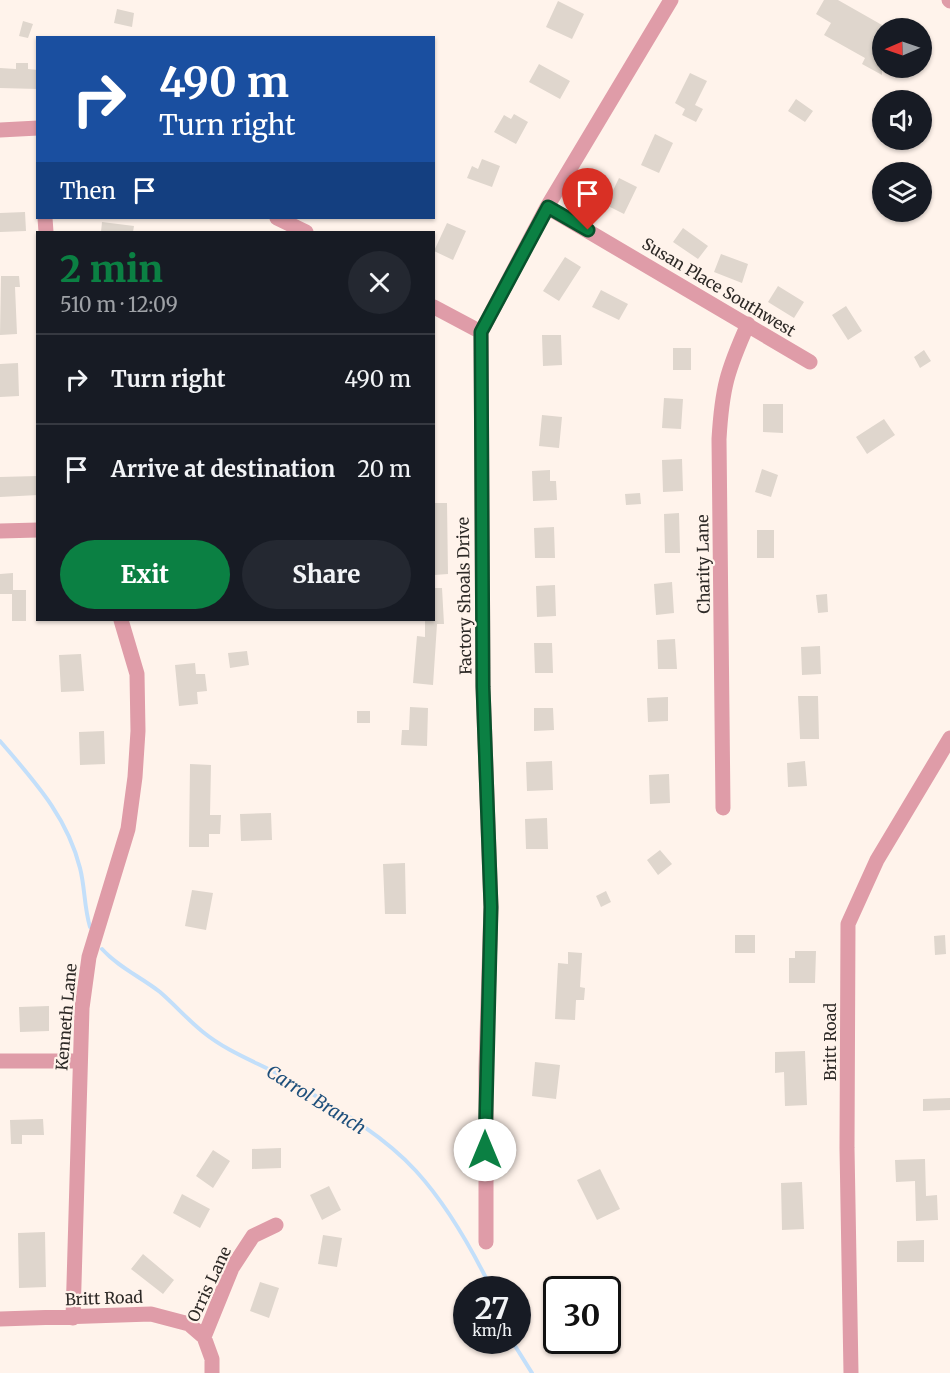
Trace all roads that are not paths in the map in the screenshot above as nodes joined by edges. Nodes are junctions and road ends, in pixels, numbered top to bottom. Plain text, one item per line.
1 (671, 0) edge
2 (36, 128) edge
3 (0, 130) edge
4 (548, 207) junction
5 (279, 219) edge
6 (304, 231) edge
7 (435, 308) edge
8 (748, 324) junction
9 (481, 332) junction
10 (810, 362) dead end
11 (36, 530) edge
12 (0, 531) edge
13 (121, 621) edge
14 (950, 738) edge
15 (723, 808) dead end
16 (0, 1061) edge
17 (79, 1061) junction
18 (276, 1225) dead end
19 (486, 1242) dead end
20 (72, 1318) junction
21 (0, 1319) edge
22 (204, 1337) junction
23 (213, 1373) edge
24 (851, 1373) edge

1 - 4 street, Factory Shoals Drive
2 - 3 street
4 - 8 street, Susan Place Southwest
4 - 9 street, Factory Shoals Drive
5 - 6 street
7 - 9 street
8 - 10 street, Susan Place Southwest
8 - 15 street, Charity Lane
9 - 19 street, Factory Shoals Drive
11 - 12 street
13 - 17 street, Kenneth Lane
14 - 24 street, Britt Road
16 - 17 street
17 - 20 street, Kenneth Lane
18 - 22 street, Orris Lane
20 - 21 street, Britt Road
20 - 22 street, Britt Road
22 - 23 street, Orris Lane

